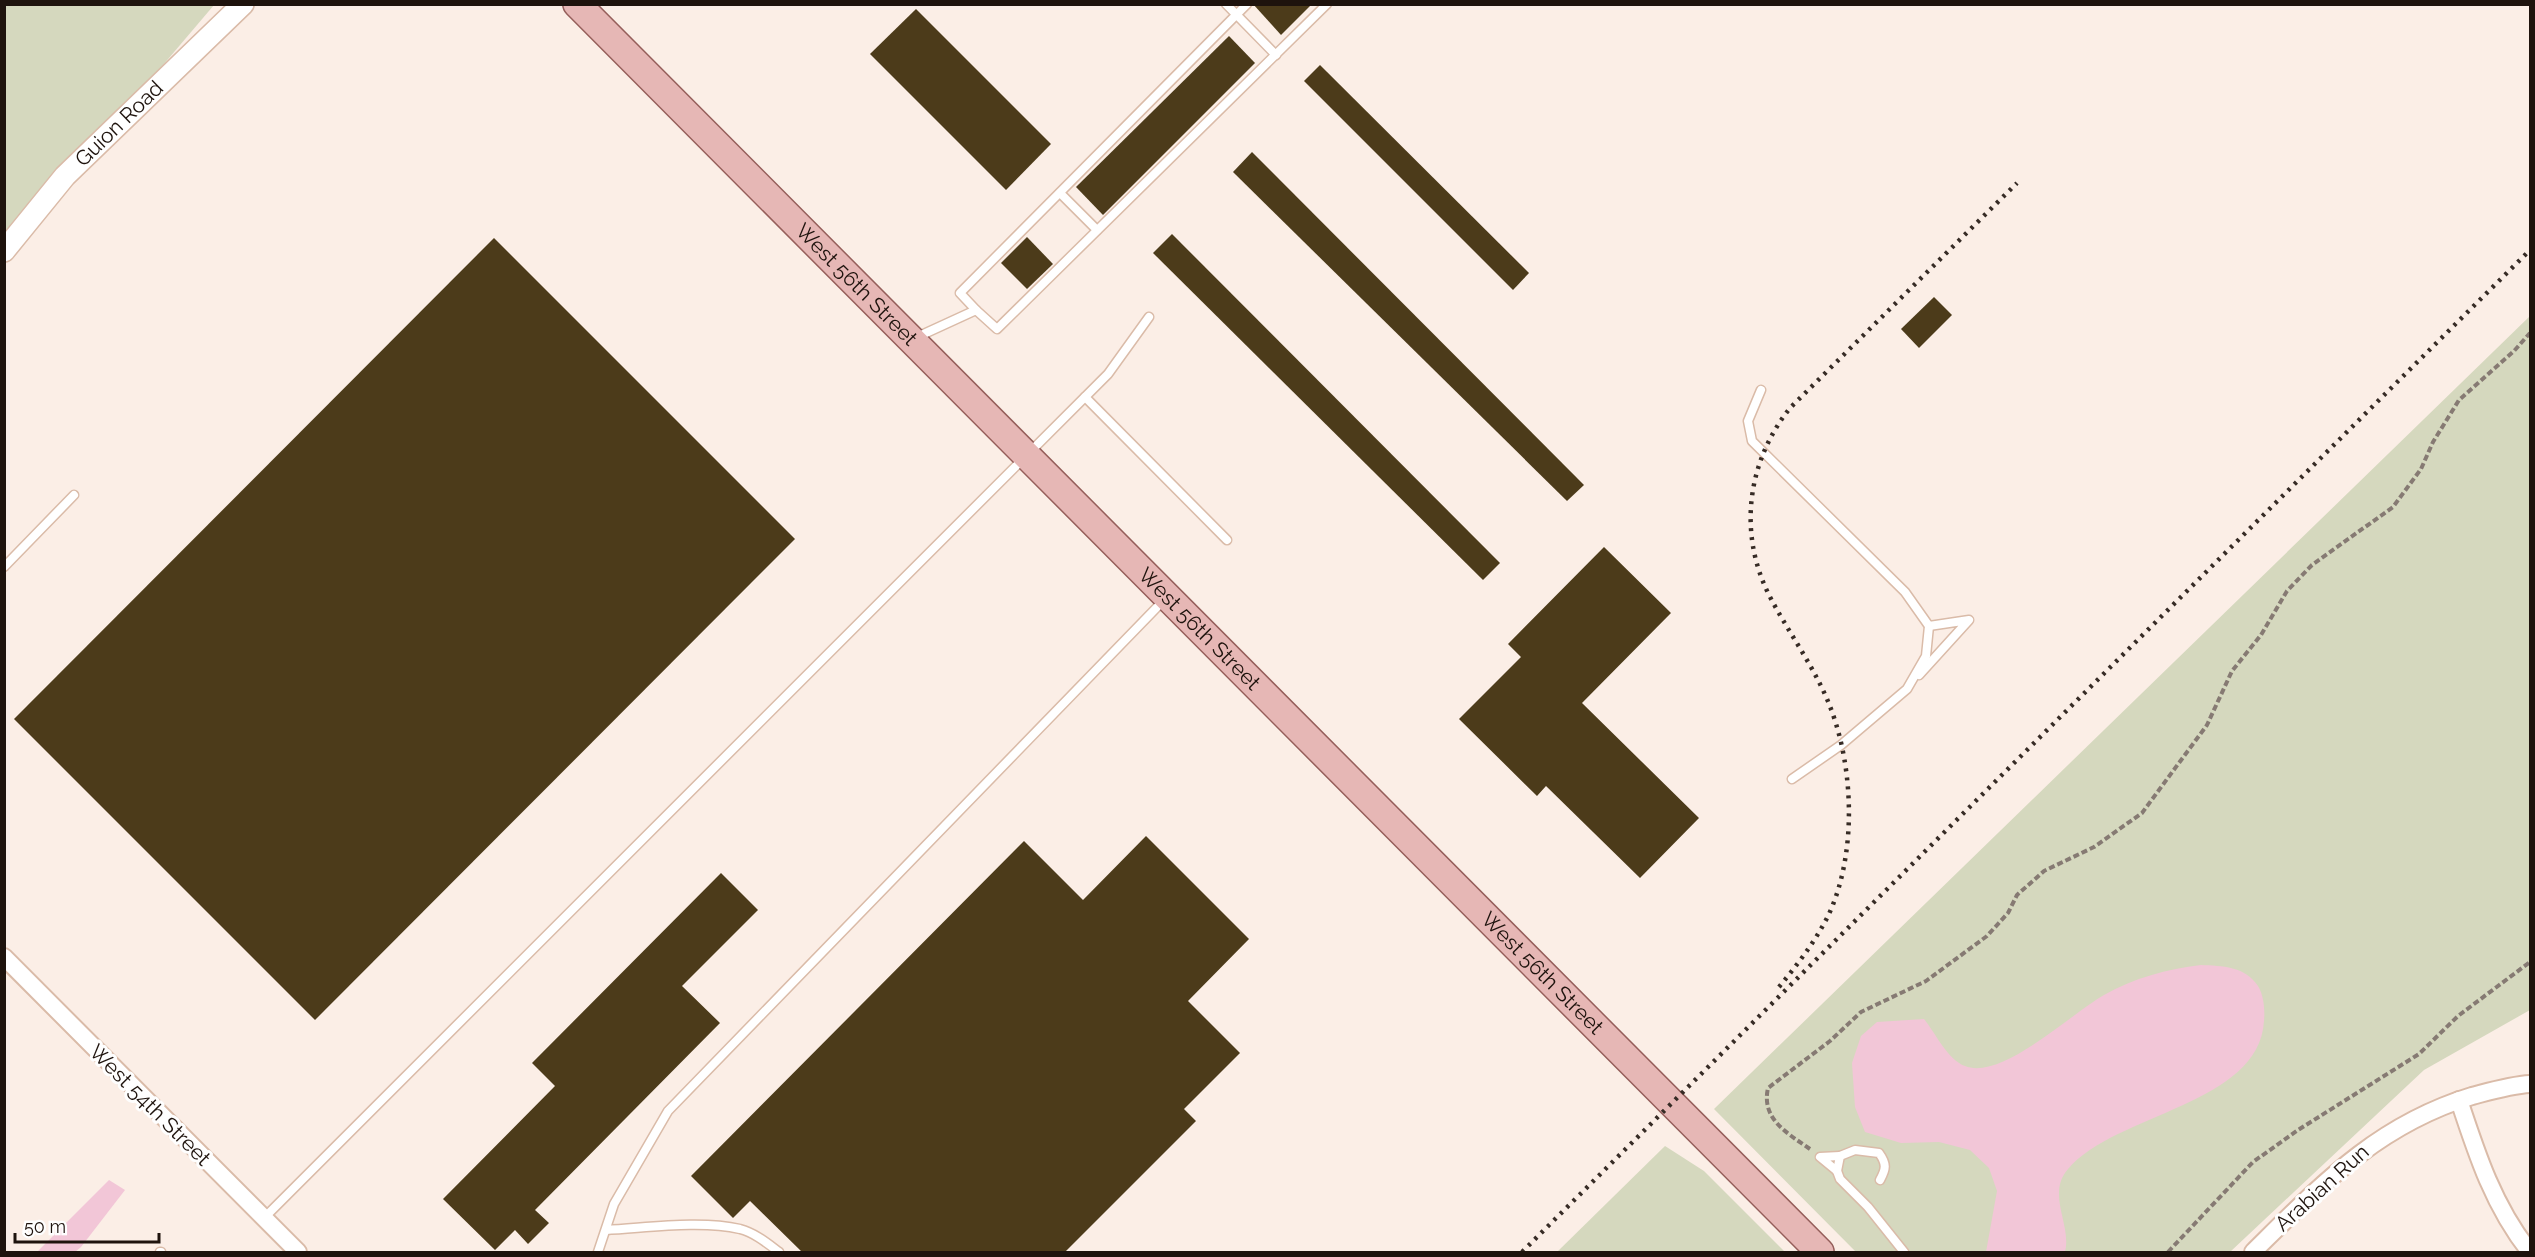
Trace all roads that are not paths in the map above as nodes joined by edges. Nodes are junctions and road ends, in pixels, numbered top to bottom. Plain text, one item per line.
1 (243, 4) edge
2 (577, 4) edge
3 (1226, 4) edge
4 (1247, 4) edge
5 (1327, 4) edge
6 (1236, 15) junction
7 (1275, 55) junction
8 (1060, 193) junction
9 (1097, 230) junction
10 (4, 250) edge
11 (976, 310) junction
12 (1149, 317) dead end
13 (912, 339) junction
14 (1761, 390) dead end
15 (1085, 397) junction
16 (1026, 457) junction
17 (74, 495) dead end
18 (1227, 540) dead end
19 (4, 567) edge
20 (1166, 597) junction
21 (1929, 626) junction
22 (1907, 689) junction
23 (1792, 779) dead end
24 (4, 957) edge
25 (2530, 1084) edge
26 (2459, 1100) junction
27 (1840, 1156) junction
28 (1837, 1171) junction
29 (1880, 1180) dead end
30 (263, 1218) junction
31 (606, 1230) junction
32 (2526, 1251) edge
33 (298, 1252) edge
34 (598, 1252) edge
35 (779, 1252) edge
36 (1820, 1252) edge
37 (1904, 1252) edge
38 (2253, 1252) edge

1 - 10 street, Guion Road
2 - 13 main road, West 56th Street
3 - 6 lane
4 - 6 lane
5 - 7 lane
6 - 7 lane
6 - 8 lane
7 - 9 lane
8 - 9 lane
8 - 11 lane
9 - 11 lane
11 - 13 lane
12 - 15 lane
13 - 16 main road, West 56th Street
14 - 21 lane
15 - 16 lane
15 - 18 lane
16 - 20 main road, West 56th Street
16 - 30 lane
17 - 19 lane
20 - 31 lane
20 - 36 main road, West 56th Street
21 - 22 lane
21 - 22 lane
22 - 23 lane
24 - 30 street, West 54th Street
25 - 26 street, Arabian Run
26 - 32 street
26 - 38 street, Arabian Run
27 - 28 lane
27 - 28 lane
27 - 29 lane
28 - 37 lane
30 - 33 street, West 54th Street
31 - 34 lane
31 - 35 lane

